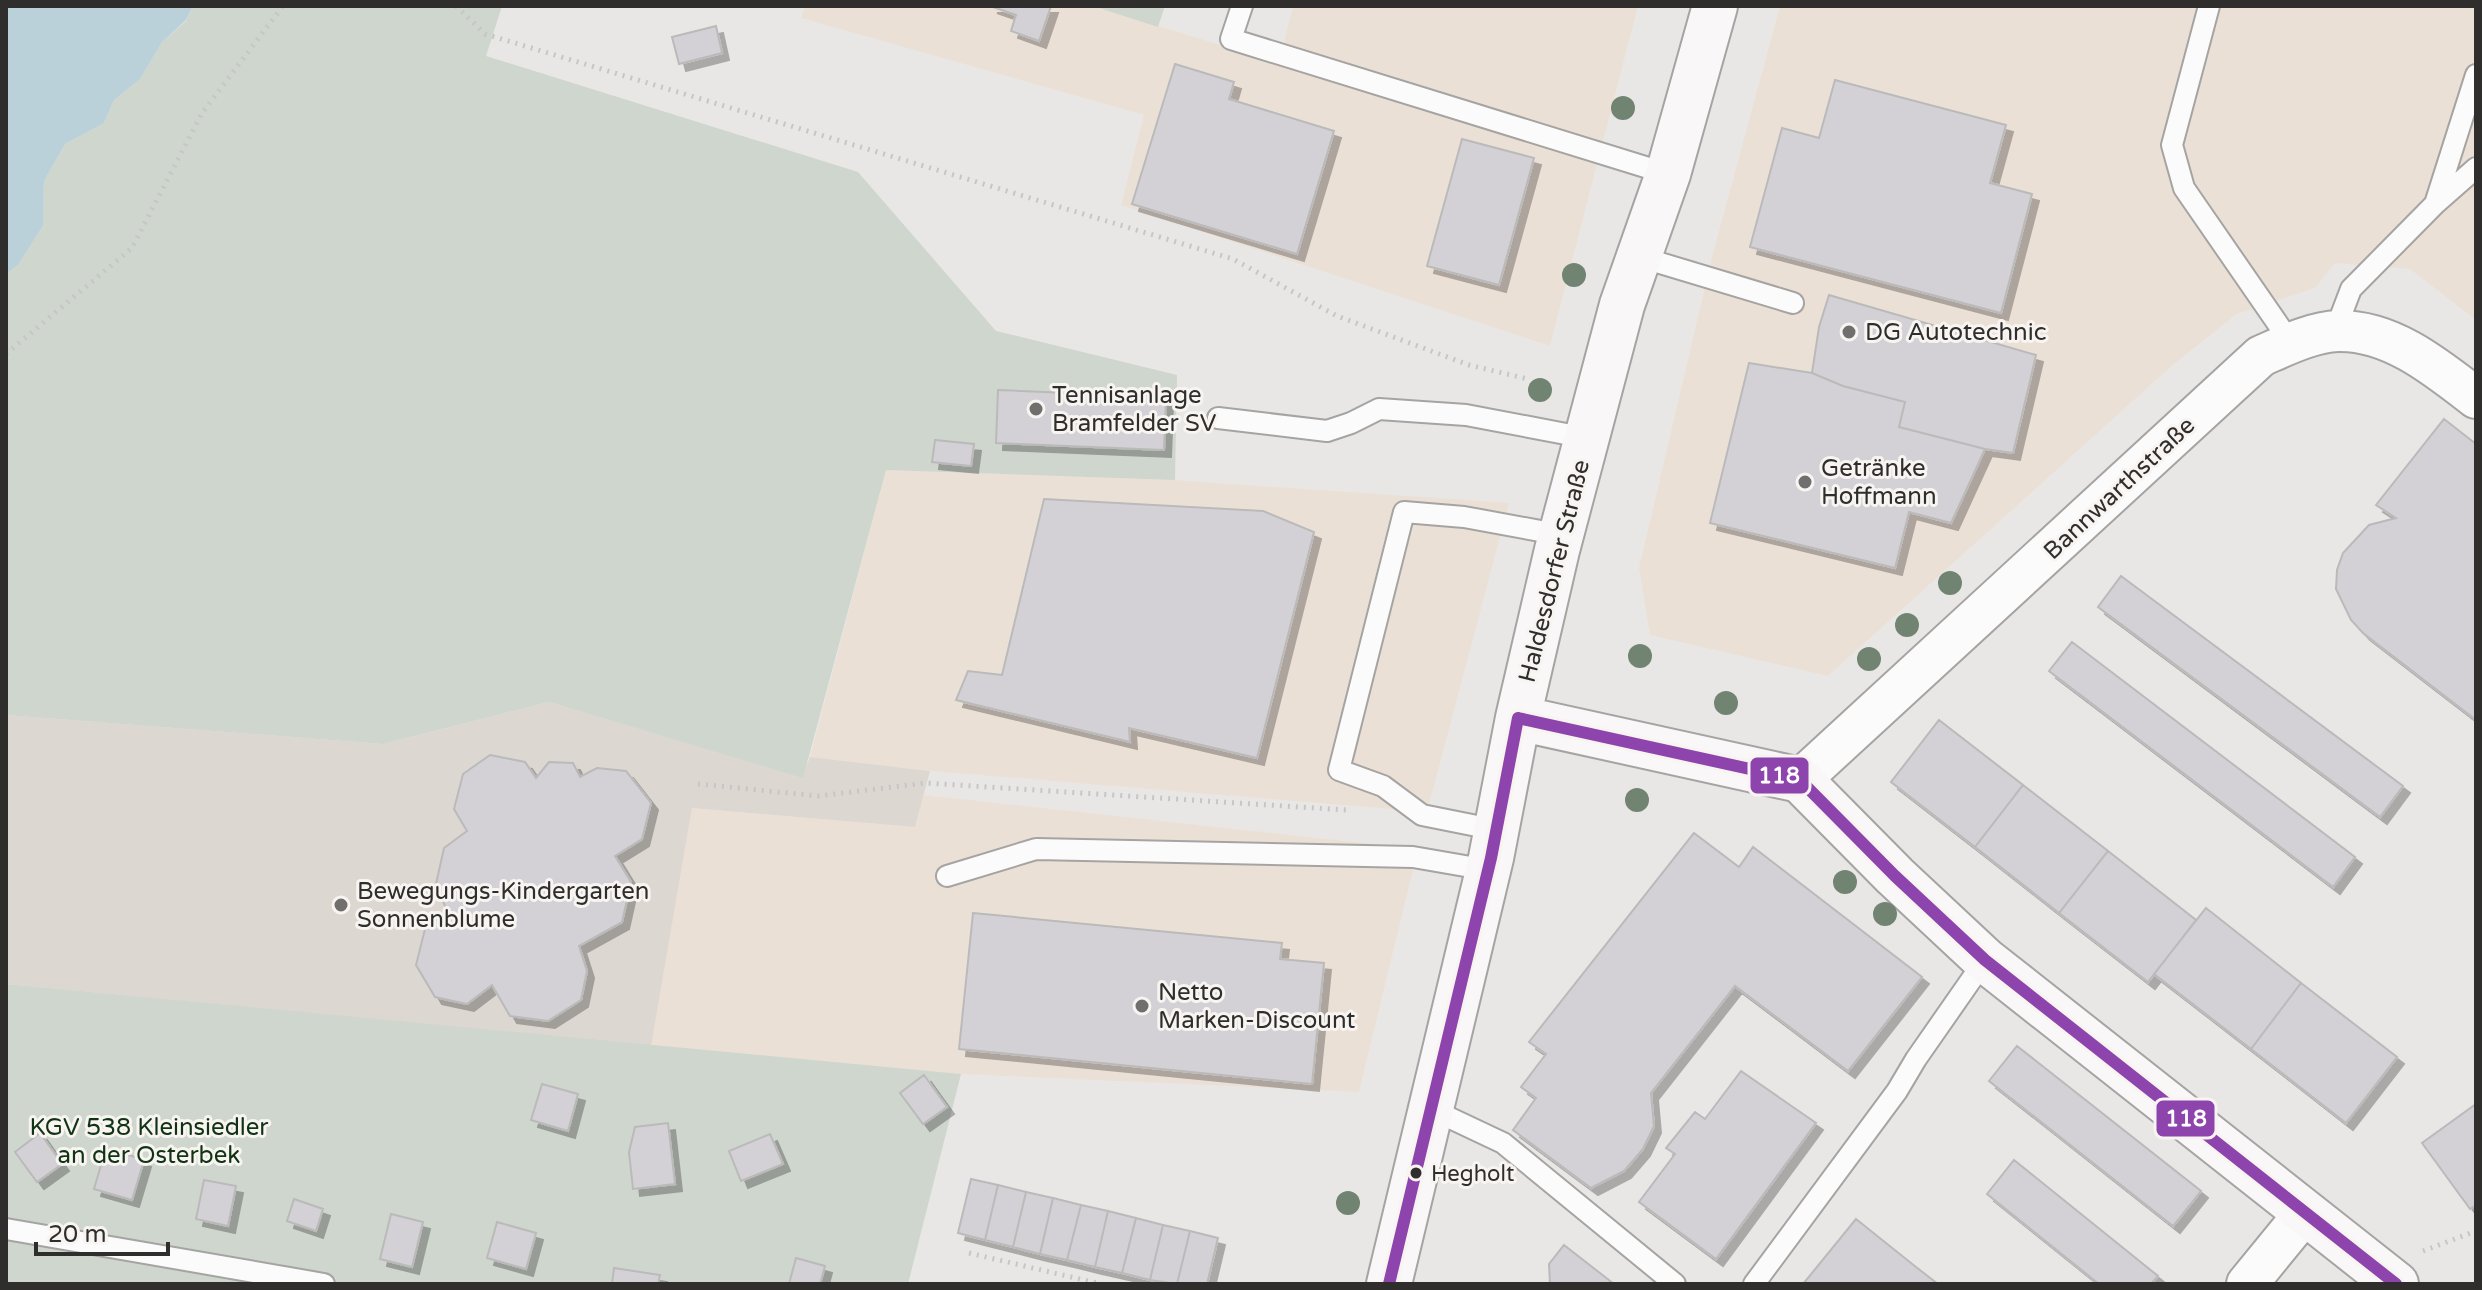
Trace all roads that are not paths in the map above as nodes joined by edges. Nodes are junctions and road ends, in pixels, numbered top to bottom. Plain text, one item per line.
1 (1242, 6) edge
2 (1715, 6) edge
3 (2209, 6) edge
4 (2476, 75) edge
5 (2476, 168) edge
6 (1668, 174) junction
7 (2435, 204) junction
8 (1640, 257) junction
9 (1793, 303) dead end
10 (2335, 331) junction
11 (2291, 343) junction
12 (2476, 398) edge
13 (1218, 418) dead end
14 (1587, 438) junction
15 (1562, 535) junction
16 (1518, 718) junction
17 (1800, 780) junction
18 (1492, 850) junction
19 (947, 876) dead end
20 (1985, 960) junction
21 (1431, 1109) junction
22 (2305, 1213) junction
23 (6, 1229) edge
24 (324, 1284) edge
25 (1389, 1284) edge
26 (1675, 1284) edge
27 (1754, 1284) edge
28 (2247, 1284) edge
29 (2396, 1284) edge

1 - 6 lane
2 - 6 street, Haldesdorfer Straße
3 - 11 lane
4 - 7 lane
5 - 7 lane
6 - 8 street, Haldesdorfer Straße
7 - 10 lane
8 - 9 lane
8 - 14 street, Haldesdorfer Straße
10 - 11 street, Bannwarthstraße
10 - 12 street, Bannwarthstraße
11 - 17 street, Bannwarthstraße
13 - 14 lane
14 - 15 street, Haldesdorfer Straße
15 - 16 street, Haldesdorfer Straße
15 - 18 lane
16 - 17 street
16 - 18 street, Haldesdorfer Straße
17 - 20 street
18 - 19 lane
18 - 21 street, Haldesdorfer Straße
20 - 22 street
20 - 27 lane
21 - 25 street, Haldesdorfer Straße
21 - 26 lane
22 - 28 street
22 - 29 street
23 - 24 lane

